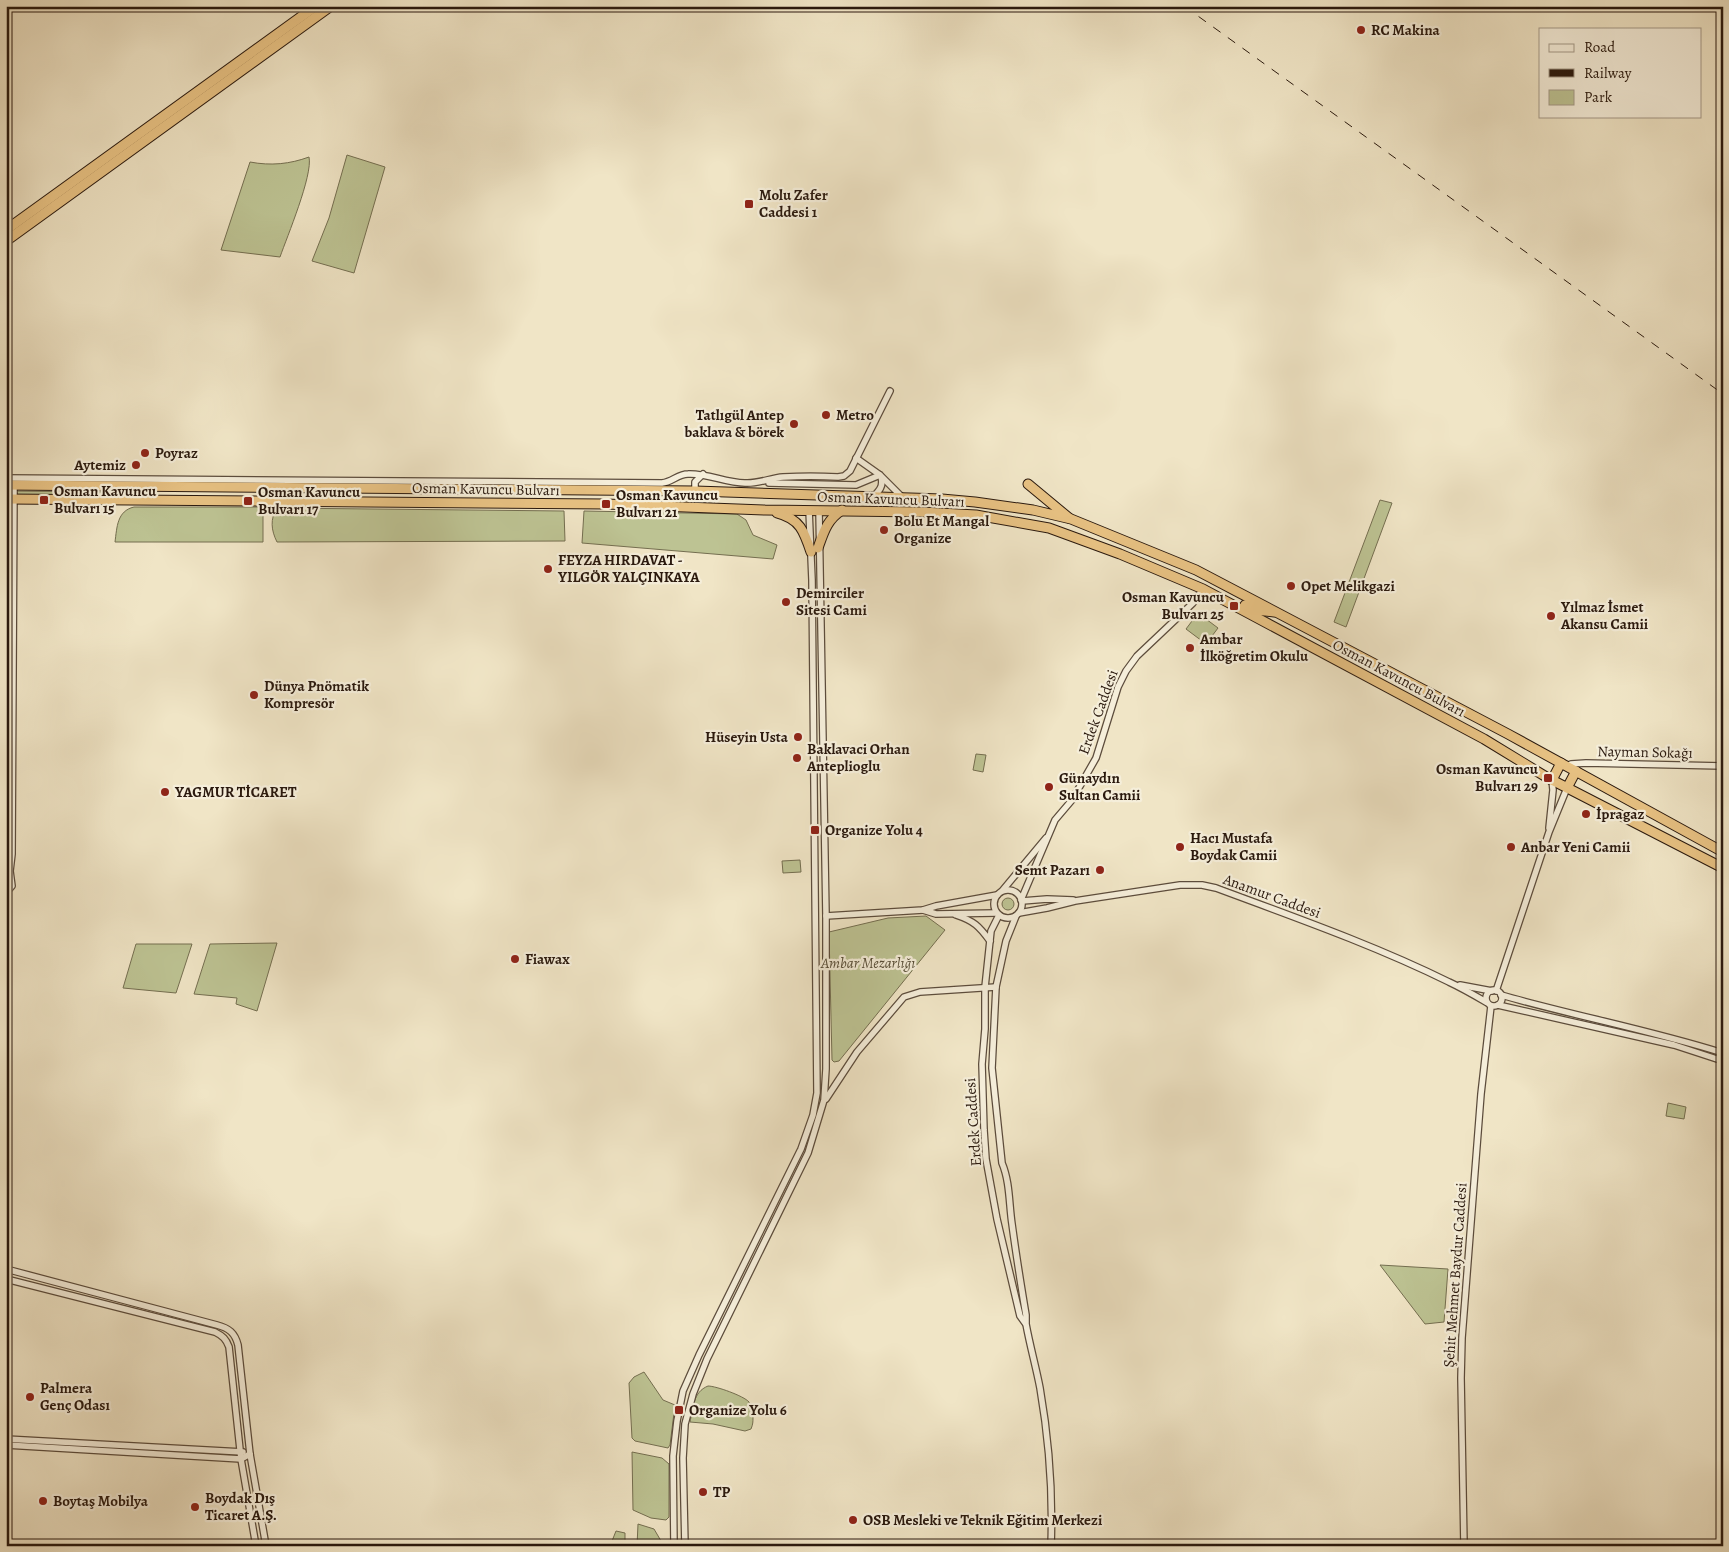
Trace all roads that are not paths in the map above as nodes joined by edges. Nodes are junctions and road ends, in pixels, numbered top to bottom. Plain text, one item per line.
1 (316, 6) edge
2 (331, 6) edge
3 (6, 230) edge
4 (6, 241) edge
5 (890, 391) dead end
6 (856, 458) junction
7 (688, 474) junction
8 (703, 474) junction
9 (880, 475) junction
10 (6, 478) edge
11 (762, 482) junction
12 (52, 483) junction
13 (1028, 484) dead end
14 (10, 486) edge
15 (426, 486) junction
16 (695, 487) junction
17 (813, 496) junction
18 (873, 497) junction
19 (903, 498) junction
20 (10, 499) edge
21 (765, 510) junction
22 (810, 510) junction
23 (842, 510) junction
24 (1071, 519) junction
25 (815, 550) junction
26 (1203, 588) junction
27 (1279, 613) junction
28 (1564, 764) junction
29 (1723, 766) edge
30 (1576, 771) junction
31 (1552, 780) junction
32 (1568, 788) junction
33 (1050, 832) junction
34 (1549, 832) junction
35 (1723, 852) edge
36 (1723, 868) edge
37 (8, 874) edge
38 (6, 893) edge
39 (1000, 893) junction
40 (1075, 900) junction
41 (1021, 901) junction
42 (923, 910) junction
43 (952, 914) junction
44 (997, 914) junction
45 (1017, 914) junction
46 (826, 916) junction
47 (990, 941) junction
48 (1450, 982) junction
49 (996, 986) junction
50 (985, 987) junction
51 (1496, 992) junction
52 (1492, 1004) junction
53 (1723, 1053) edge
54 (1723, 1060) edge
55 (817, 1062) junction
56 (826, 1069) junction
57 (824, 1100) junction
58 (6, 1269) edge
59 (6, 1279) edge
60 (1026, 1324) junction
61 (6, 1439) edge
62 (6, 1445) edge
63 (240, 1451) junction
64 (250, 1454) junction
65 (241, 1459) junction
66 (256, 1546) edge
67 (266, 1546) edge
68 (674, 1546) edge
69 (685, 1546) edge
70 (1051, 1546) edge
71 (1464, 1546) edge

1 - 3 highway
2 - 4 highway
5 - 6 street
6 - 9 street
6 - 11 street
7 - 8 street
7 - 15 street
7 - 16 street
8 - 11 street
8 - 16 street
9 - 11 street
9 - 18 street
9 - 19 street
10 - 12 street
12 - 14 highway, Osman Kavuncu Bulvarı
12 - 15 highway, Osman Kavuncu Bulvarı
13 - 24 highway
14 - 20 street
15 - 16 highway, Osman Kavuncu Bulvarı
16 - 17 highway, Osman Kavuncu Bulvarı
17 - 18 highway, Osman Kavuncu Bulvarı
17 - 22 highway
18 - 19 highway, Osman Kavuncu Bulvarı
19 - 24 highway, Osman Kavuncu Bulvarı
20 - 21 highway, Osman Kavuncu Bulvarı
20 - 37 street
21 - 22 highway, Osman Kavuncu Bulvarı
21 - 25 highway
22 - 23 highway, Osman Kavuncu Bulvarı
22 - 25 street
22 - 25 street
23 - 25 highway
23 - 26 highway, Osman Kavuncu Bulvarı
24 - 27 highway, Osman Kavuncu Bulvarı
25 - 46 street
25 - 55 street
26 - 27 highway
26 - 31 highway, Osman Kavuncu Bulvarı
26 - 33 street, Erdek Caddesi
27 - 28 highway, Osman Kavuncu Bulvarı
28 - 29 street, Nayman Sokağı
28 - 30 highway, Osman Kavuncu Bulvarı
28 - 31 highway
30 - 32 highway
30 - 35 highway, Osman Kavuncu Bulvarı
31 - 32 highway, Osman Kavuncu Bulvarı
31 - 34 street
32 - 34 street
32 - 36 highway, Osman Kavuncu Bulvarı
33 - 39 street, Erdek Caddesi
33 - 41 street, Erdek Caddesi
34 - 51 street
37 - 38 street
39 - 41 street
39 - 42 street
39 - 44 street
40 - 41 street
40 - 45 street
40 - 48 street, Anamur Caddesi
41 - 45 street
42 - 43 street
42 - 46 street
43 - 44 street
43 - 47 street
44 - 45 street
44 - 47 street, Erdek Caddesi
45 - 49 street, Erdek Caddesi
46 - 56 street
47 - 50 street, Erdek Caddesi
48 - 51 street
48 - 52 street
49 - 50 street
49 - 60 street, Erdek Caddesi
50 - 57 street
50 - 60 street, Erdek Caddesi
51 - 52 street
51 - 52 street
51 - 53 street
52 - 54 street
52 - 71 street, Şehit Mehmet Baydur Caddesi
55 - 56 street
55 - 68 street
56 - 57 street
57 - 69 street
58 - 64 street
59 - 63 street
60 - 70 street, Erdek Caddesi
61 - 63 street
62 - 65 street
63 - 64 street
63 - 65 street
64 - 65 street
64 - 67 street
65 - 66 street

